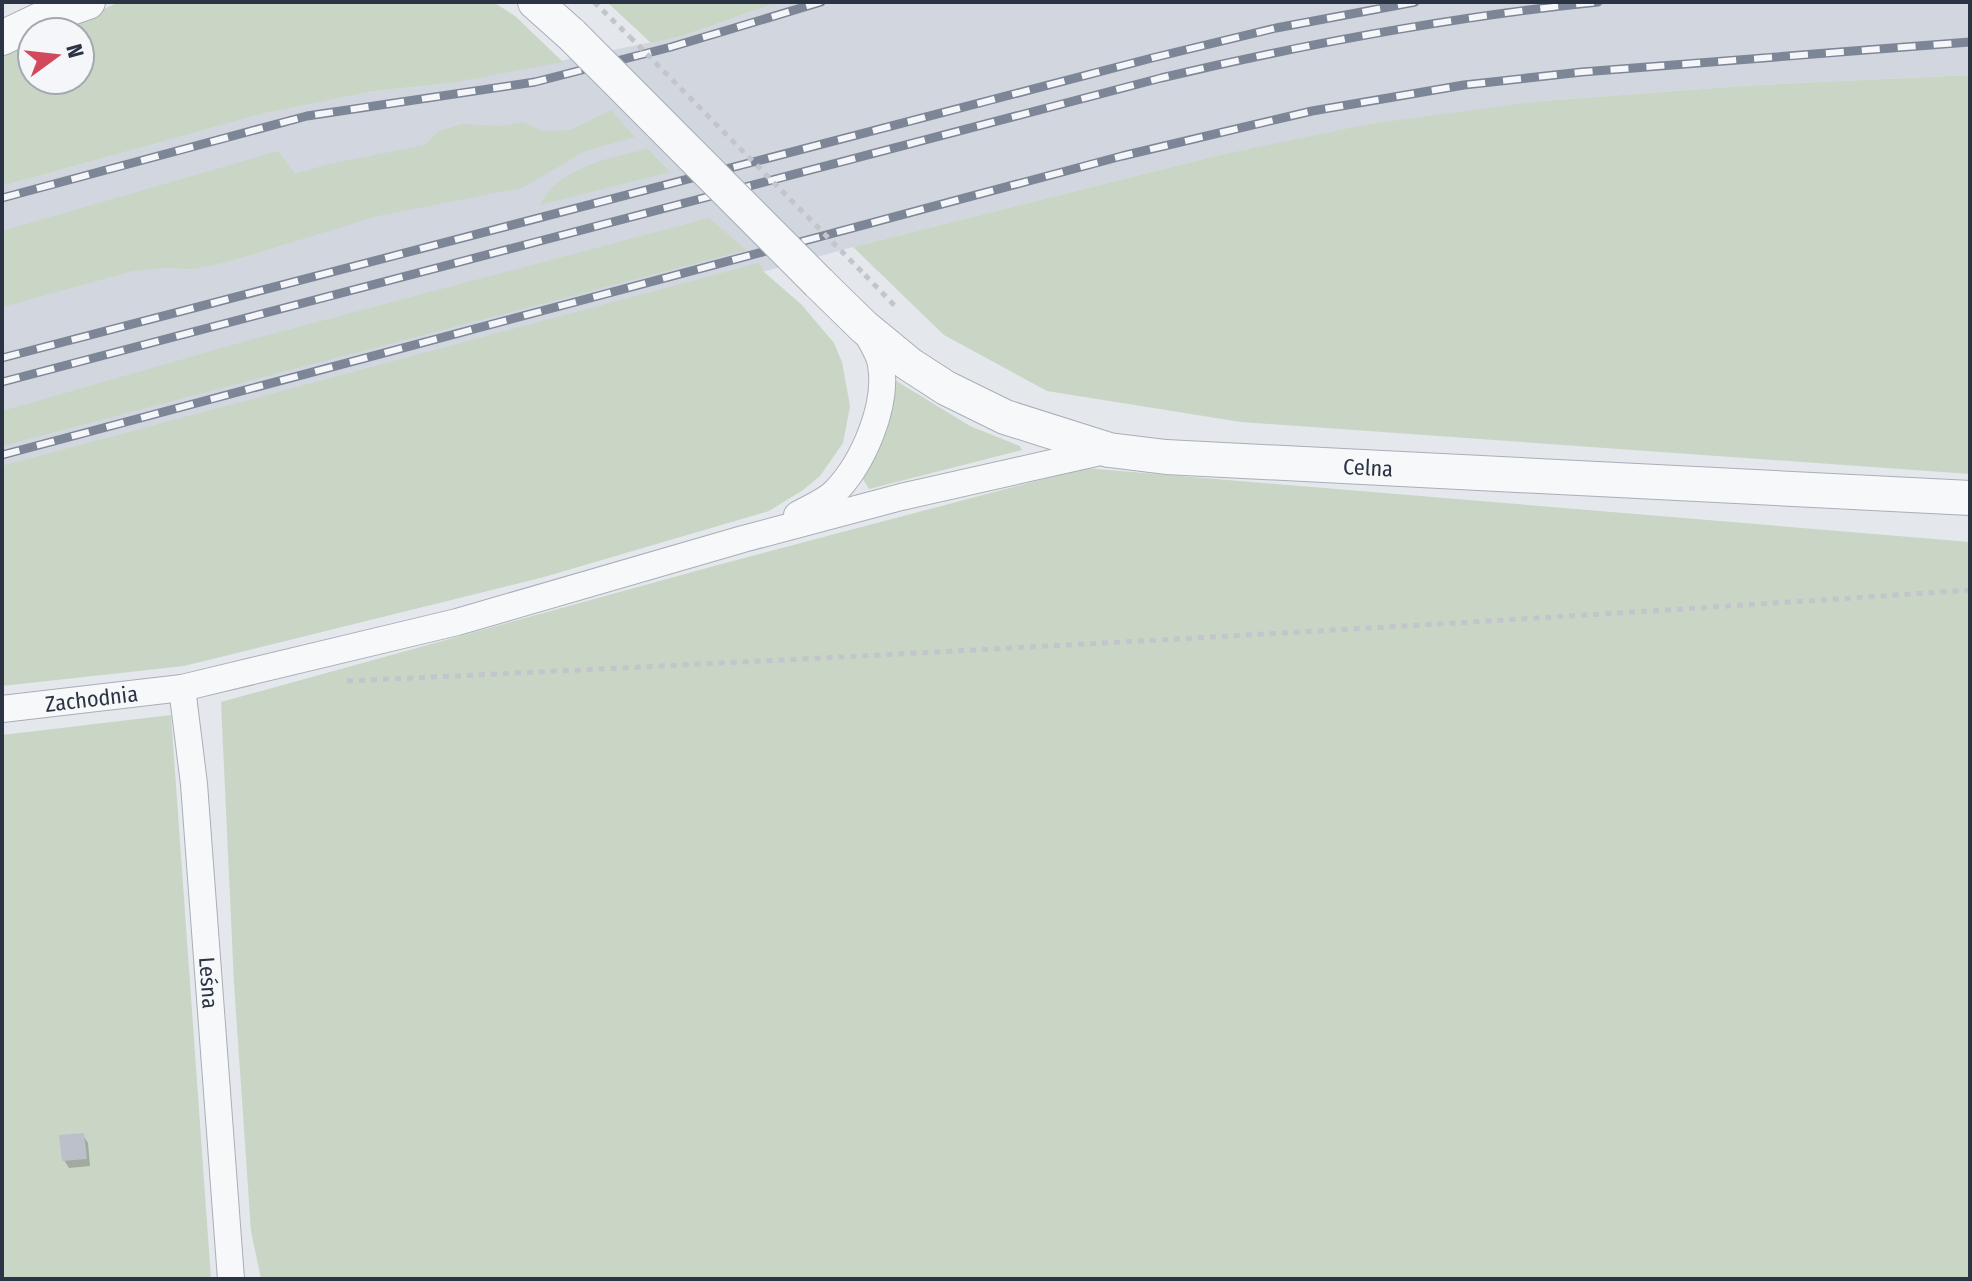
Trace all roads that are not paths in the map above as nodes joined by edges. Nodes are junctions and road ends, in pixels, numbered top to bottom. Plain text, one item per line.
1 (88, 2) edge
2 (535, 2) edge
3 (2, 38) edge
4 (864, 327) junction
5 (1109, 450) junction
6 (1970, 498) edge
7 (743, 539) junction
8 (182, 688) junction
9 (2, 709) edge
10 (231, 1279) edge

1 - 3 street
2 - 4 street, Celna, bridge
4 - 5 street, Celna
4 - 7 street
5 - 6 street, Celna
5 - 7 street
7 - 8 street, Zachodnia
8 - 9 street, Zachodnia
8 - 10 street, Leśna

